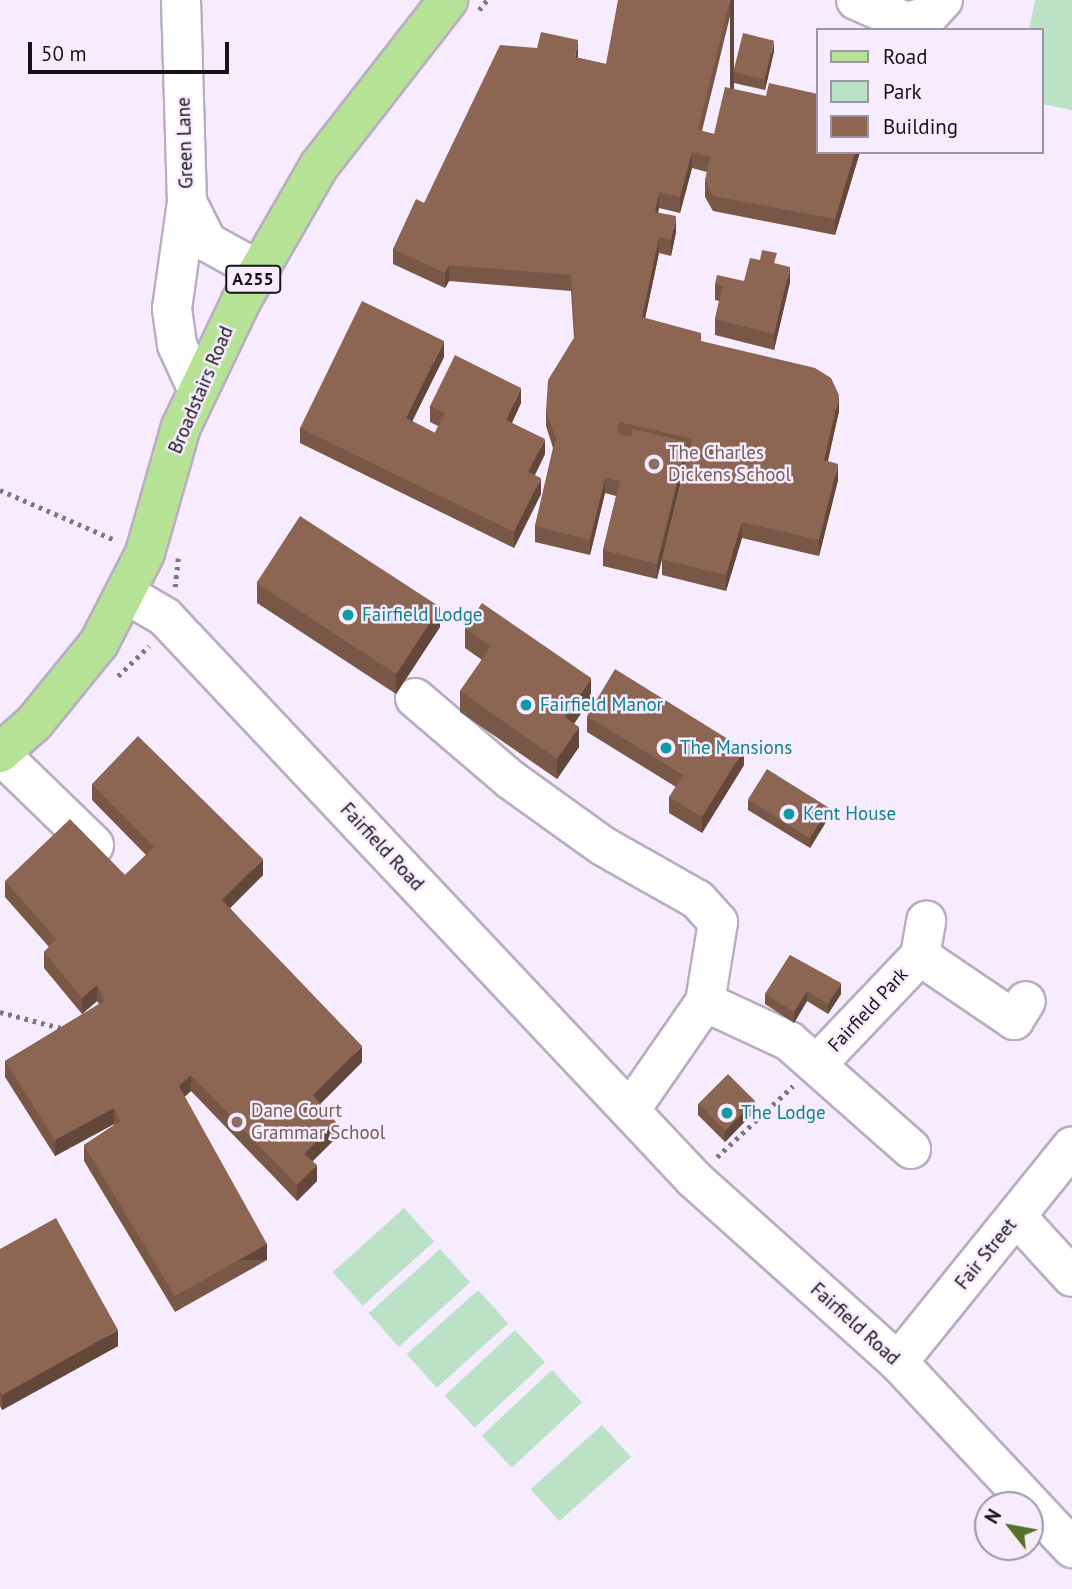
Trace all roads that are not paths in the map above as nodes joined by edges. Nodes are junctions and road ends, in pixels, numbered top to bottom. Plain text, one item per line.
1 (181, 0) edge
2 (856, 0) edge
3 (943, 0) edge
4 (462, 7) edge
5 (187, 201) junction
6 (207, 242) junction
7 (258, 271) junction
8 (173, 280) junction
9 (197, 388) junction
10 (126, 594) junction
11 (415, 698) dead end
12 (0, 754) edge
13 (94, 845) edge
14 (1026, 1001) dead end
15 (705, 1002) junction
16 (817, 1065) junction
17 (631, 1109) junction
18 (1072, 1146) edge
19 (911, 1149) dead end
20 (1017, 1217) junction
21 (1072, 1277) edge
22 (898, 1362) junction
23 (1072, 1548) edge

1 - 5 street, Green Lane
2 - 3 street
4 - 7 main road, Broadstairs Road / A255
5 - 6 street, Green Lane
5 - 8 street, Green Lane
6 - 7 street
6 - 8 street
7 - 9 main road, Broadstairs Road / A255
8 - 9 street, Green Lane
9 - 10 main road, Broadstairs Road / A255
10 - 12 main road, Broadstairs Road / A255
10 - 17 street, Fairfield Road
11 - 15 street
12 - 13 street
14 - 16 street, Fairfield Park
15 - 16 street, Fairfield Park
15 - 17 street
16 - 19 street, Fairfield Park
17 - 22 street, Fairfield Road
18 - 20 street, Fair Street
20 - 21 street
20 - 22 street, Fair Street
22 - 23 street, Fairfield Road

